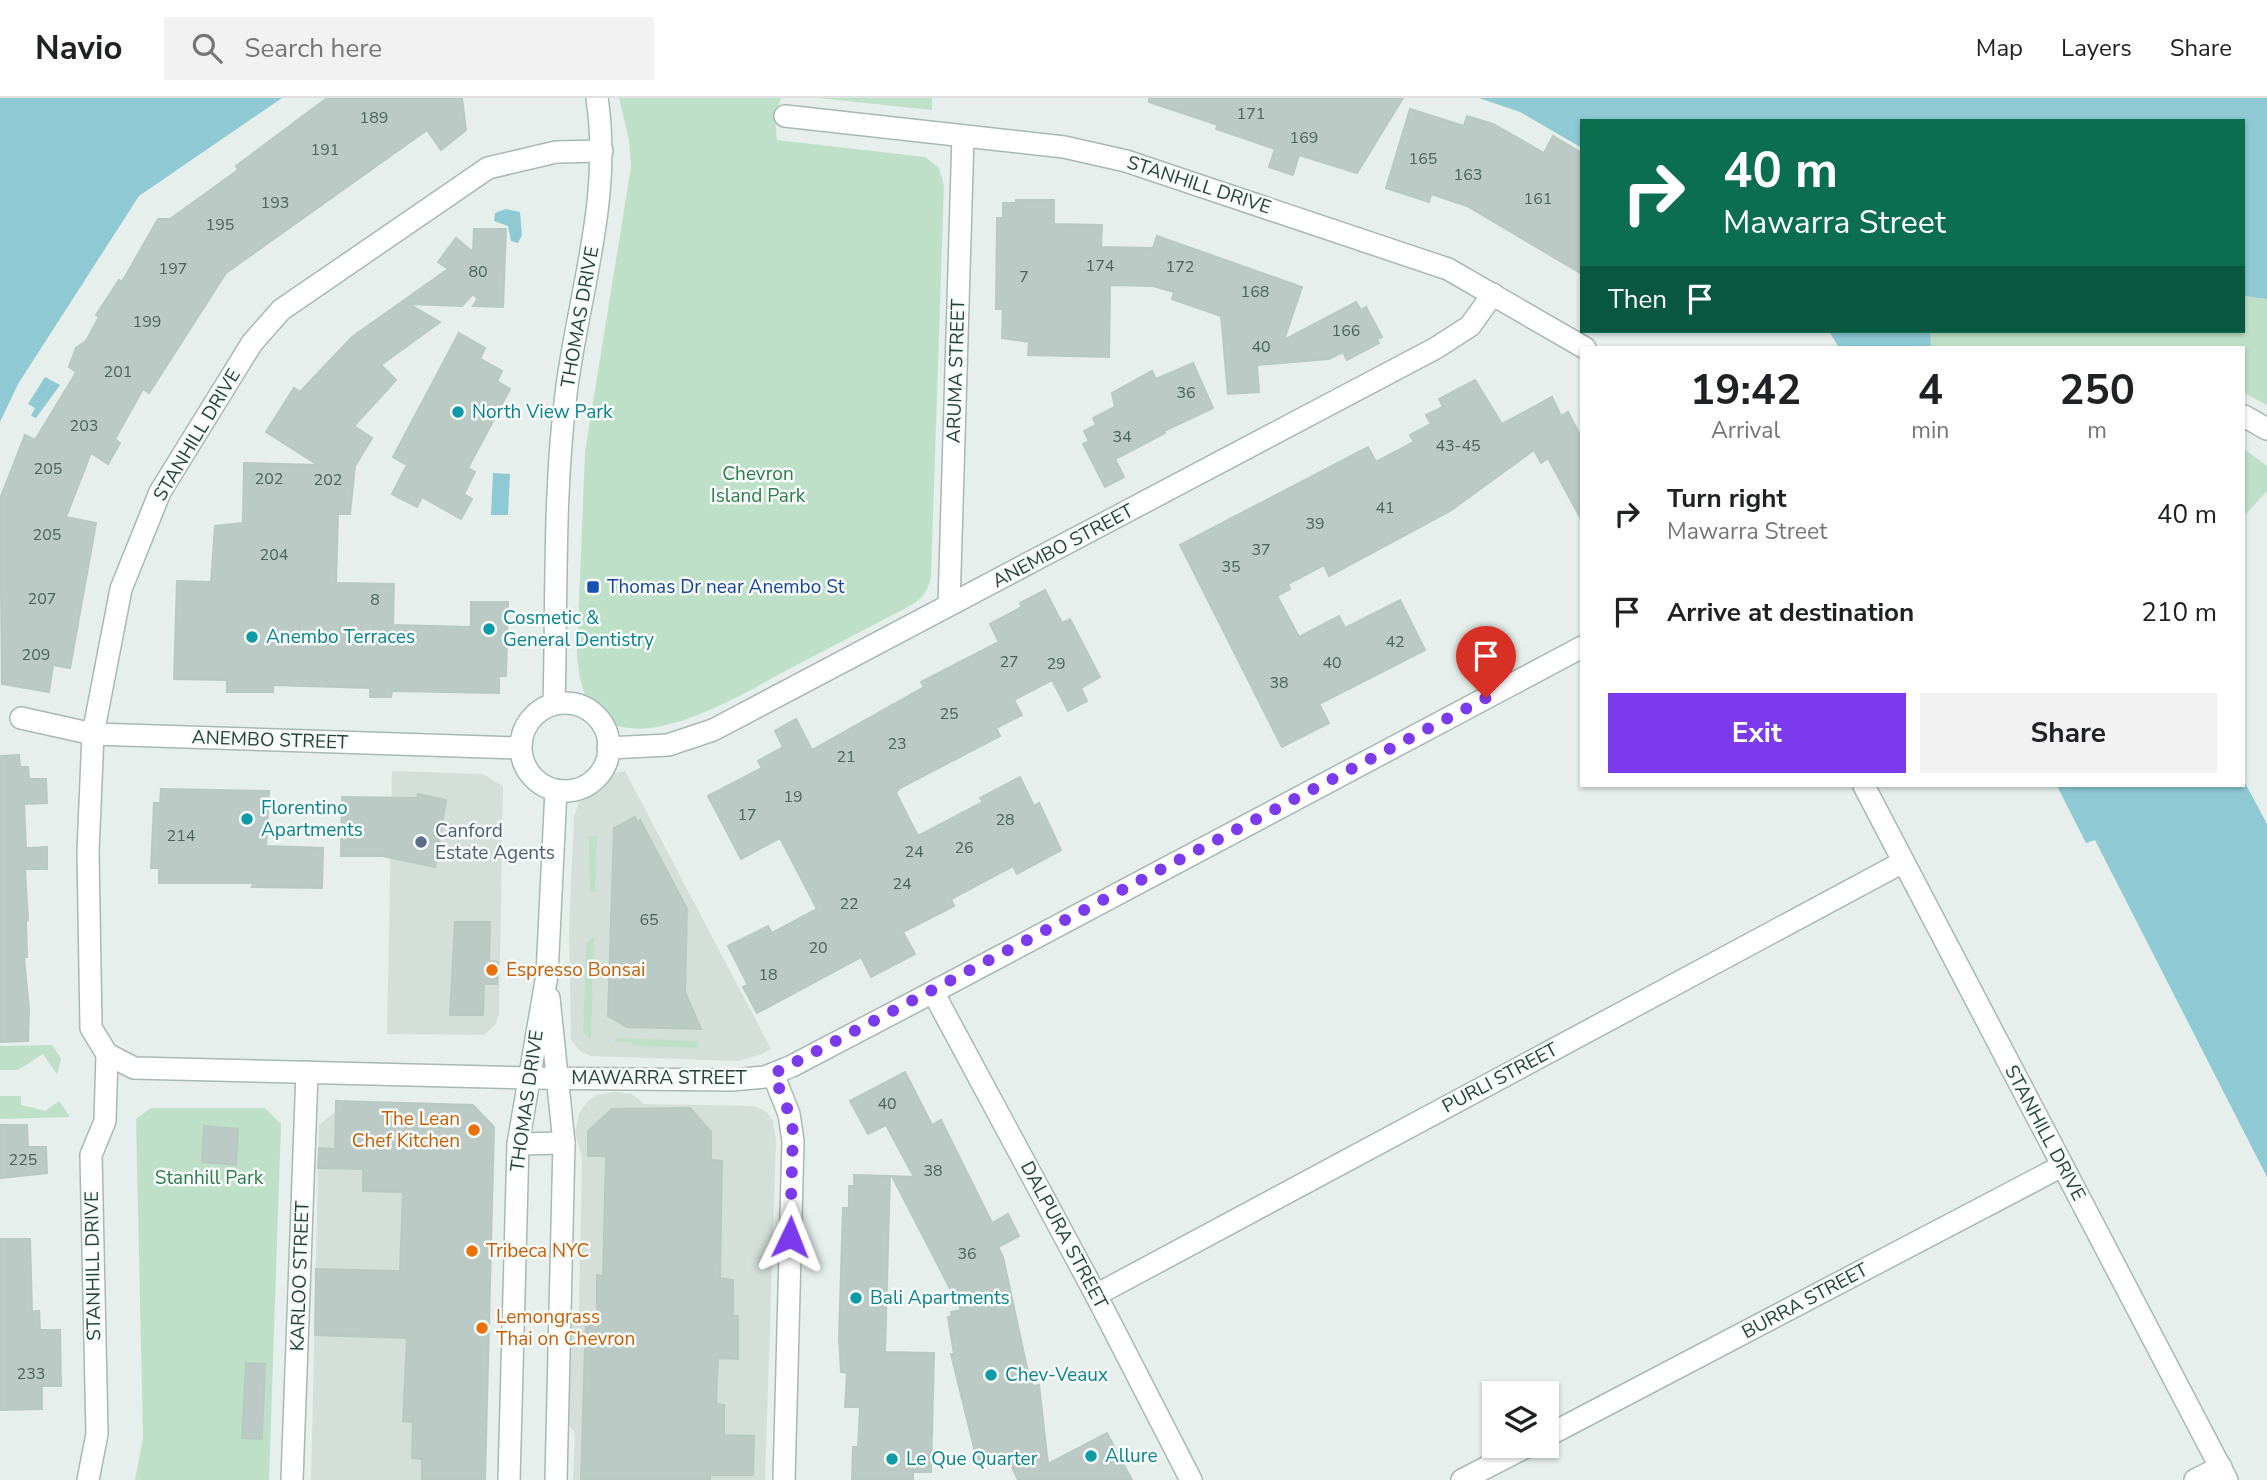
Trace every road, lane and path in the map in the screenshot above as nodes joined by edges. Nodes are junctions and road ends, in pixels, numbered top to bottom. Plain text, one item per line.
1 (597, 98) edge
2 (785, 116) dead end
3 (963, 136) junction
4 (602, 151) junction
5 (1493, 293) junction
6 (1582, 346) edge
7 (2245, 417) edge
8 (2267, 429) edge
9 (949, 605) junction
10 (1580, 648) edge
11 (554, 704) junction
12 (21, 718) dead end
13 (93, 734) junction
14 (520, 748) junction
15 (608, 748) junction
16 (1865, 787) edge
17 (556, 790) junction
18 (1903, 862) junction
19 (547, 975) junction
20 (933, 992) junction
21 (107, 1054) junction
22 (307, 1072) junction
23 (773, 1074) junction
24 (527, 1078) junction
25 (559, 1078) junction
26 (564, 1143) junction
27 (518, 1144) junction
28 (2062, 1166) junction
29 (1096, 1295) junction
30 (1559, 1430) edge
31 (1505, 1458) edge
32 (2224, 1473) edge
33 (88, 1480) edge
34 (292, 1480) edge
35 (509, 1480) edge
36 (556, 1480) edge
37 (784, 1480) edge
38 (1191, 1480) edge
39 (1462, 1480) edge
40 (2195, 1480) edge

1 - 4 street, THOMAS DRIVE
2 - 3 street, STANHILL DRIVE
3 - 5 street, STANHILL DRIVE
3 - 9 street, ARUMA STREET
4 - 11 street, THOMAS DRIVE
4 - 13 street, STANHILL DRIVE
5 - 6 street, STANHILL DRIVE
5 - 9 street, ANEMBO STREET
7 - 8 street
9 - 15 street, ANEMBO STREET
10 - 20 street, MAWARRA STREET
11 - 14 street
11 - 15 street
12 - 13 street, ANEMBO STREET
13 - 14 street, ANEMBO STREET
13 - 21 street, STANHILL DRIVE
14 - 17 street
15 - 17 street
16 - 18 street, STANHILL DRIVE
17 - 19 street, THOMAS DRIVE
18 - 28 street, STANHILL DRIVE
18 - 29 street, PURLI STREET
19 - 24 street, THOMAS DRIVE
19 - 25 street, THOMAS DRIVE
20 - 23 street, MAWARRA STREET
20 - 29 street, DALPURA STREET
21 - 22 street, MAWARRA STREET
21 - 33 street, STANHILL DRIVE
22 - 24 street, MAWARRA STREET
22 - 34 street, KARLOO STREET
23 - 25 street, MAWARRA STREET
23 - 37 street
24 - 25 street, MAWARRA STREET
24 - 27 street, THOMAS DRIVE
25 - 26 street, THOMAS DRIVE
26 - 27 street
26 - 36 street, THOMAS DRIVE
27 - 35 street, THOMAS DRIVE
28 - 30 street, BURRA STREET
28 - 32 street, STANHILL DRIVE
29 - 38 street, DALPURA STREET
31 - 39 street
32 - 40 street

